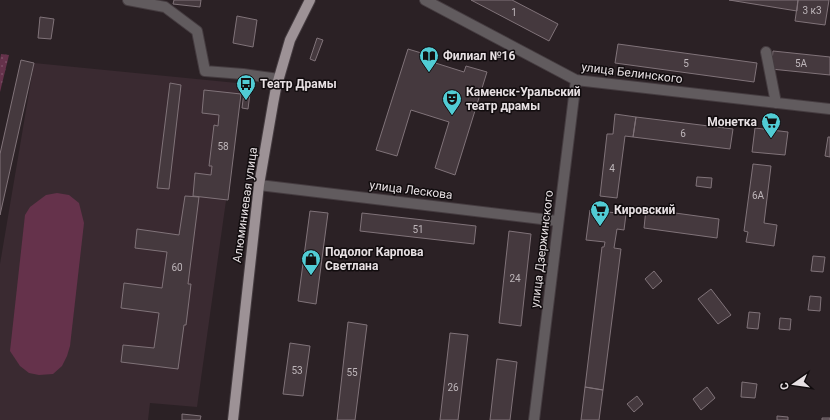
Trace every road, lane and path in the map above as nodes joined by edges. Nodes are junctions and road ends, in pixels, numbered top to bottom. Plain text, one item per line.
1 (132, 0) edge
2 (310, 0) edge
3 (425, 0) edge
4 (766, 52) dead end
5 (279, 79) junction
6 (576, 80) junction
7 (776, 103) junction
8 (830, 110) edge
9 (260, 185) junction
10 (558, 220) junction
11 (233, 420) edge
12 (534, 420) edge

1 - 5 street
2 - 5 main road, Алюминиевая улица
3 - 6 street, улица Белинского
4 - 7 street
5 - 9 main road, Алюминиевая улица
6 - 7 street, улица Белинского
6 - 10 street, улица Дзержинского
7 - 8 street, улица Белинского
9 - 10 street, улица Лескова
9 - 11 main road, Алюминиевая улица
10 - 12 street, улица Дзержинского

